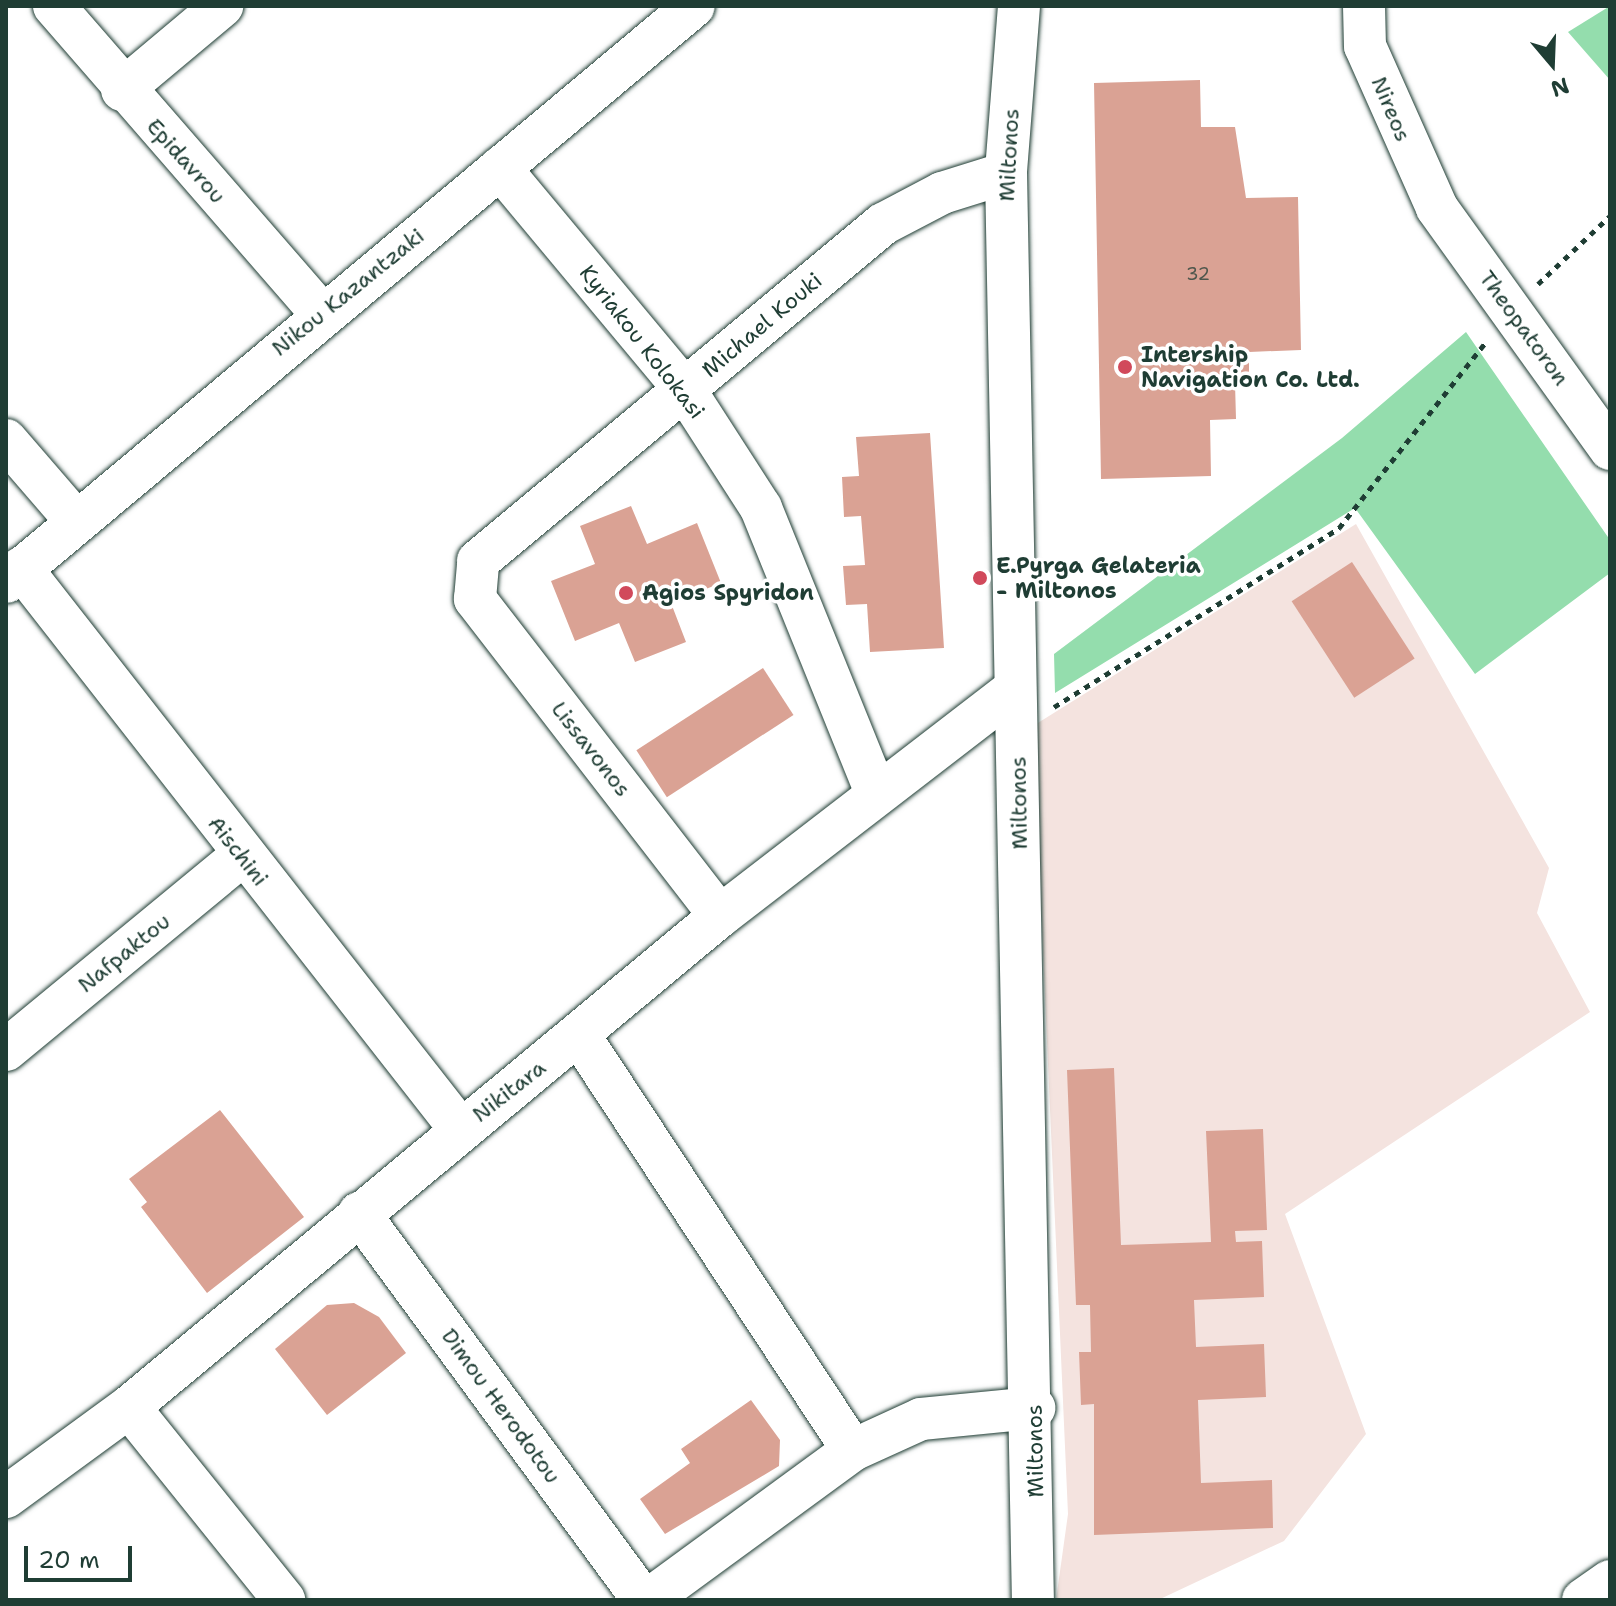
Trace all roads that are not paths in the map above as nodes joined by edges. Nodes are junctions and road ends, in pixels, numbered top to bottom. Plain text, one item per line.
1 (54, 6) edge
2 (222, 6) edge
3 (694, 6) edge
4 (1019, 6) edge
5 (1371, 9) edge
6 (122, 90) junction
7 (500, 168) junction
8 (1006, 173) junction
9 (1437, 208) joint
10 (321, 313) junction
11 (685, 390) junction
12 (6, 440) edge
13 (1610, 449) edge
14 (76, 521) junction
15 (14, 575) edge
16 (472, 579) joint
17 (1016, 710) junction
18 (876, 793) junction
19 (241, 856) junction
20 (720, 916) junction
21 (579, 1035) junction
22 (6, 1050) edge
23 (460, 1129) junction
24 (359, 1213) junction
25 (129, 1407) junction
26 (1034, 1408) junction
27 (853, 1450) junction
28 (6, 1497) edge
29 (1610, 1581) edge
30 (284, 1600) edge
31 (645, 1600) edge
32 (1033, 1600) edge
33 (1583, 1600) edge

1 - 6 street, Epidavrou
2 - 6 street
3 - 7 street, Nikou Kazantzaki
4 - 8 street, Miltonos
5 - 9 street, Nireos
6 - 10 street, Epidavrou
7 - 10 street, Nikou Kazantzaki
7 - 11 street, Kyriakou Kolokasi
8 - 11 street, Michael Kouki
8 - 17 street, Miltonos
9 - 13 street, Theopatoron
10 - 14 street, Nikou Kazantzaki
11 - 16 street, Michael Kouki
11 - 18 street, Kyriakou Kolokasi
12 - 14 street
14 - 15 street, Nikou Kazantzaki
15 - 19 street, Aischini
16 - 20 street, Lissavonos
17 - 18 street, Nikitara
17 - 26 street, Miltonos
18 - 20 street, Nikitara
19 - 22 street, Nafpaktou
19 - 23 street, Aischini
20 - 21 street, Nikitara
21 - 23 street, Nikitara
21 - 27 street
23 - 24 street, Nikitara
24 - 25 street, Nikitara
24 - 31 street, Dimou Herodotou
25 - 28 street, Nikitara
25 - 30 street
26 - 27 street
26 - 32 street, Miltonos
27 - 31 street
29 - 33 street

